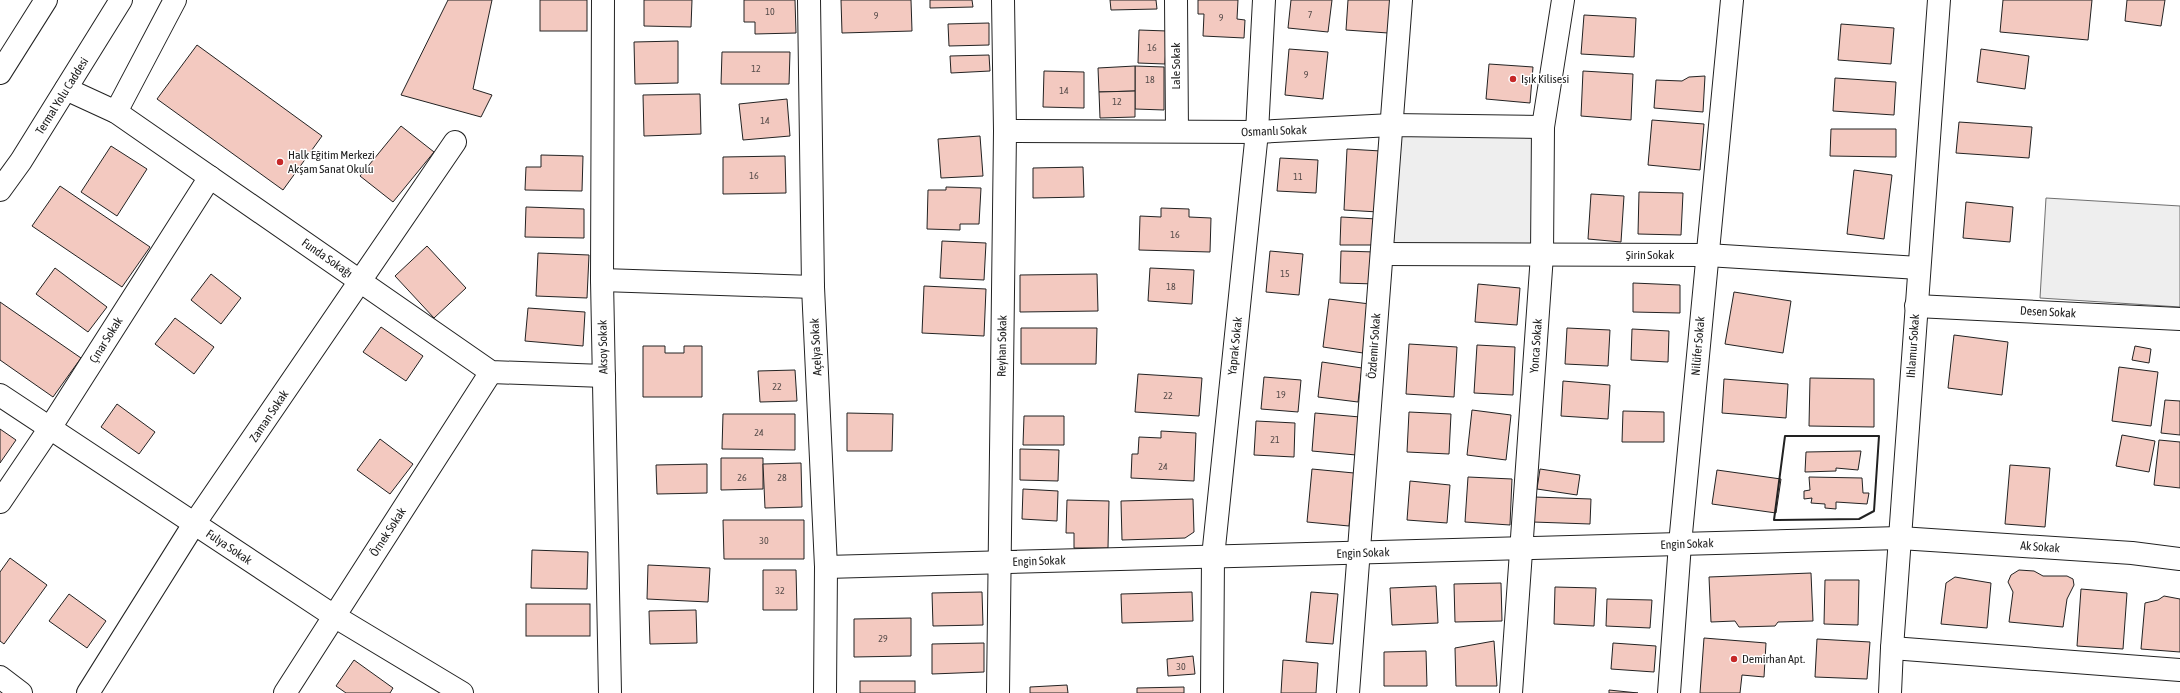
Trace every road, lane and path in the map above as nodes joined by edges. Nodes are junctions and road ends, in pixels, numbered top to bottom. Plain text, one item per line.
1 (46, 0) edge
2 (121, 0) edge
3 (175, 0) edge
4 (603, 0) edge
5 (809, 0) edge
6 (1003, 0) edge
7 (1176, 0) edge
8 (1264, 0) edge
9 (1402, 0) edge
10 (1563, 0) edge
11 (1732, 0) edge
12 (1938, 0) edge
13 (0, 73) edge
14 (66, 88) junction
15 (116, 112) junction
16 (1392, 125) junction
17 (1543, 127) junction
18 (1005, 131) junction
19 (1177, 131) junction
20 (1257, 132) junction
21 (455, 142) dead end
22 (210, 177) junction
23 (0, 190) edge
24 (1382, 254) junction
25 (1542, 255) junction
26 (1707, 255) junction
27 (1919, 268) junction
28 (602, 280) junction
29 (361, 282) junction
30 (813, 287) junction
31 (1916, 306) junction
32 (2180, 319) edge
33 (491, 372) junction
34 (604, 376) junction
35 (0, 395) edge
36 (50, 428) junction
37 (0, 502) edge
38 (194, 524) junction
39 (1900, 538) junction
40 (1680, 544) junction
41 (1522, 548) junction
42 (1358, 553) junction
43 (1213, 557) junction
44 (2180, 559) edge
45 (998, 562) junction
46 (826, 567) junction
47 (334, 616) junction
48 (1892, 648) junction
49 (2180, 670) edge
50 (0, 677) edge
51 (21, 693) edge
52 (88, 693) edge
53 (285, 693) edge
54 (462, 693) edge
55 (610, 693) edge
56 (825, 693) edge
57 (998, 693) edge
58 (1212, 693) edge
59 (1348, 693) edge
60 (1512, 693) edge
61 (1669, 693) edge
62 (1890, 693) edge

1 - 13 street
2 - 14 street, Termal Yolu Caddesi
3 - 15 street
4 - 28 street, Aksoy Sokak
5 - 30 street, Açelya Sokak
6 - 18 street, Reyhan Sokak
7 - 19 street, Lale Sokak
8 - 20 street, Yaprak Sokak
9 - 16 street, Özdemir Sokak
10 - 17 street, Yonca Sokak
11 - 26 street, Nilüfer Sokak
12 - 27 street, Ihlamur Sokak
14 - 15 street, Funda Sokağı
14 - 23 street, Termal Yolu Caddesi
15 - 22 street, Funda Sokağı
16 - 17 street, Osmanlı Sokak
16 - 20 street, Osmanlı Sokak
16 - 24 street, Özdemir Sokak
17 - 25 street, Yonca Sokak
18 - 19 street, Osmanlı Sokak
18 - 45 street, Reyhan Sokak
19 - 20 street, Osmanlı Sokak
20 - 43 street, Yaprak Sokak
21 - 29 street, Zaman Sokak
22 - 29 street, Funda Sokağı
22 - 36 street, Çınar Sokak
24 - 25 street, Şirin Sokak
24 - 42 street, Özdemir Sokak
25 - 26 street, Şirin Sokak
25 - 41 street, Yonca Sokak
26 - 27 street, Şirin Sokak
26 - 40 street, Nilüfer Sokak
27 - 31 street, Ihlamur Sokak
28 - 30 street
28 - 34 street, Aksoy Sokak
29 - 33 street, Funda Sokağı
29 - 38 street, Zaman Sokak
30 - 46 street, Açelya Sokak
31 - 32 street, Desen Sokak
31 - 39 street, Ihlamur Sokak
33 - 34 street
33 - 47 street, Örnek Sokak
34 - 55 street, Aksoy Sokak
35 - 36 street, Fulya Sokak
36 - 37 street, Çınar Sokak
36 - 38 street, Fulya Sokak
38 - 47 street, Fulya Sokak
38 - 52 street, Zaman Sokak
39 - 40 street, Engin Sokak
39 - 44 street, Ak Sokak
39 - 48 street, Ihlamur Sokak
40 - 41 street, Engin Sokak
40 - 61 street, Nilüfer Sokak
41 - 42 street, Engin Sokak
41 - 60 street, Yonca Sokak
42 - 43 street, Engin Sokak
42 - 59 street, Özdemir Sokak
43 - 45 street, Engin Sokak
43 - 58 street, Yaprak Sokak
45 - 46 street, Engin Sokak
45 - 57 street, Reyhan Sokak
46 - 56 street, Açelya Sokak
47 - 53 street, Örnek Sokak
47 - 54 street, Fulya Sokak
48 - 49 street
48 - 62 street, Ihlamur Sokak
50 - 51 street

